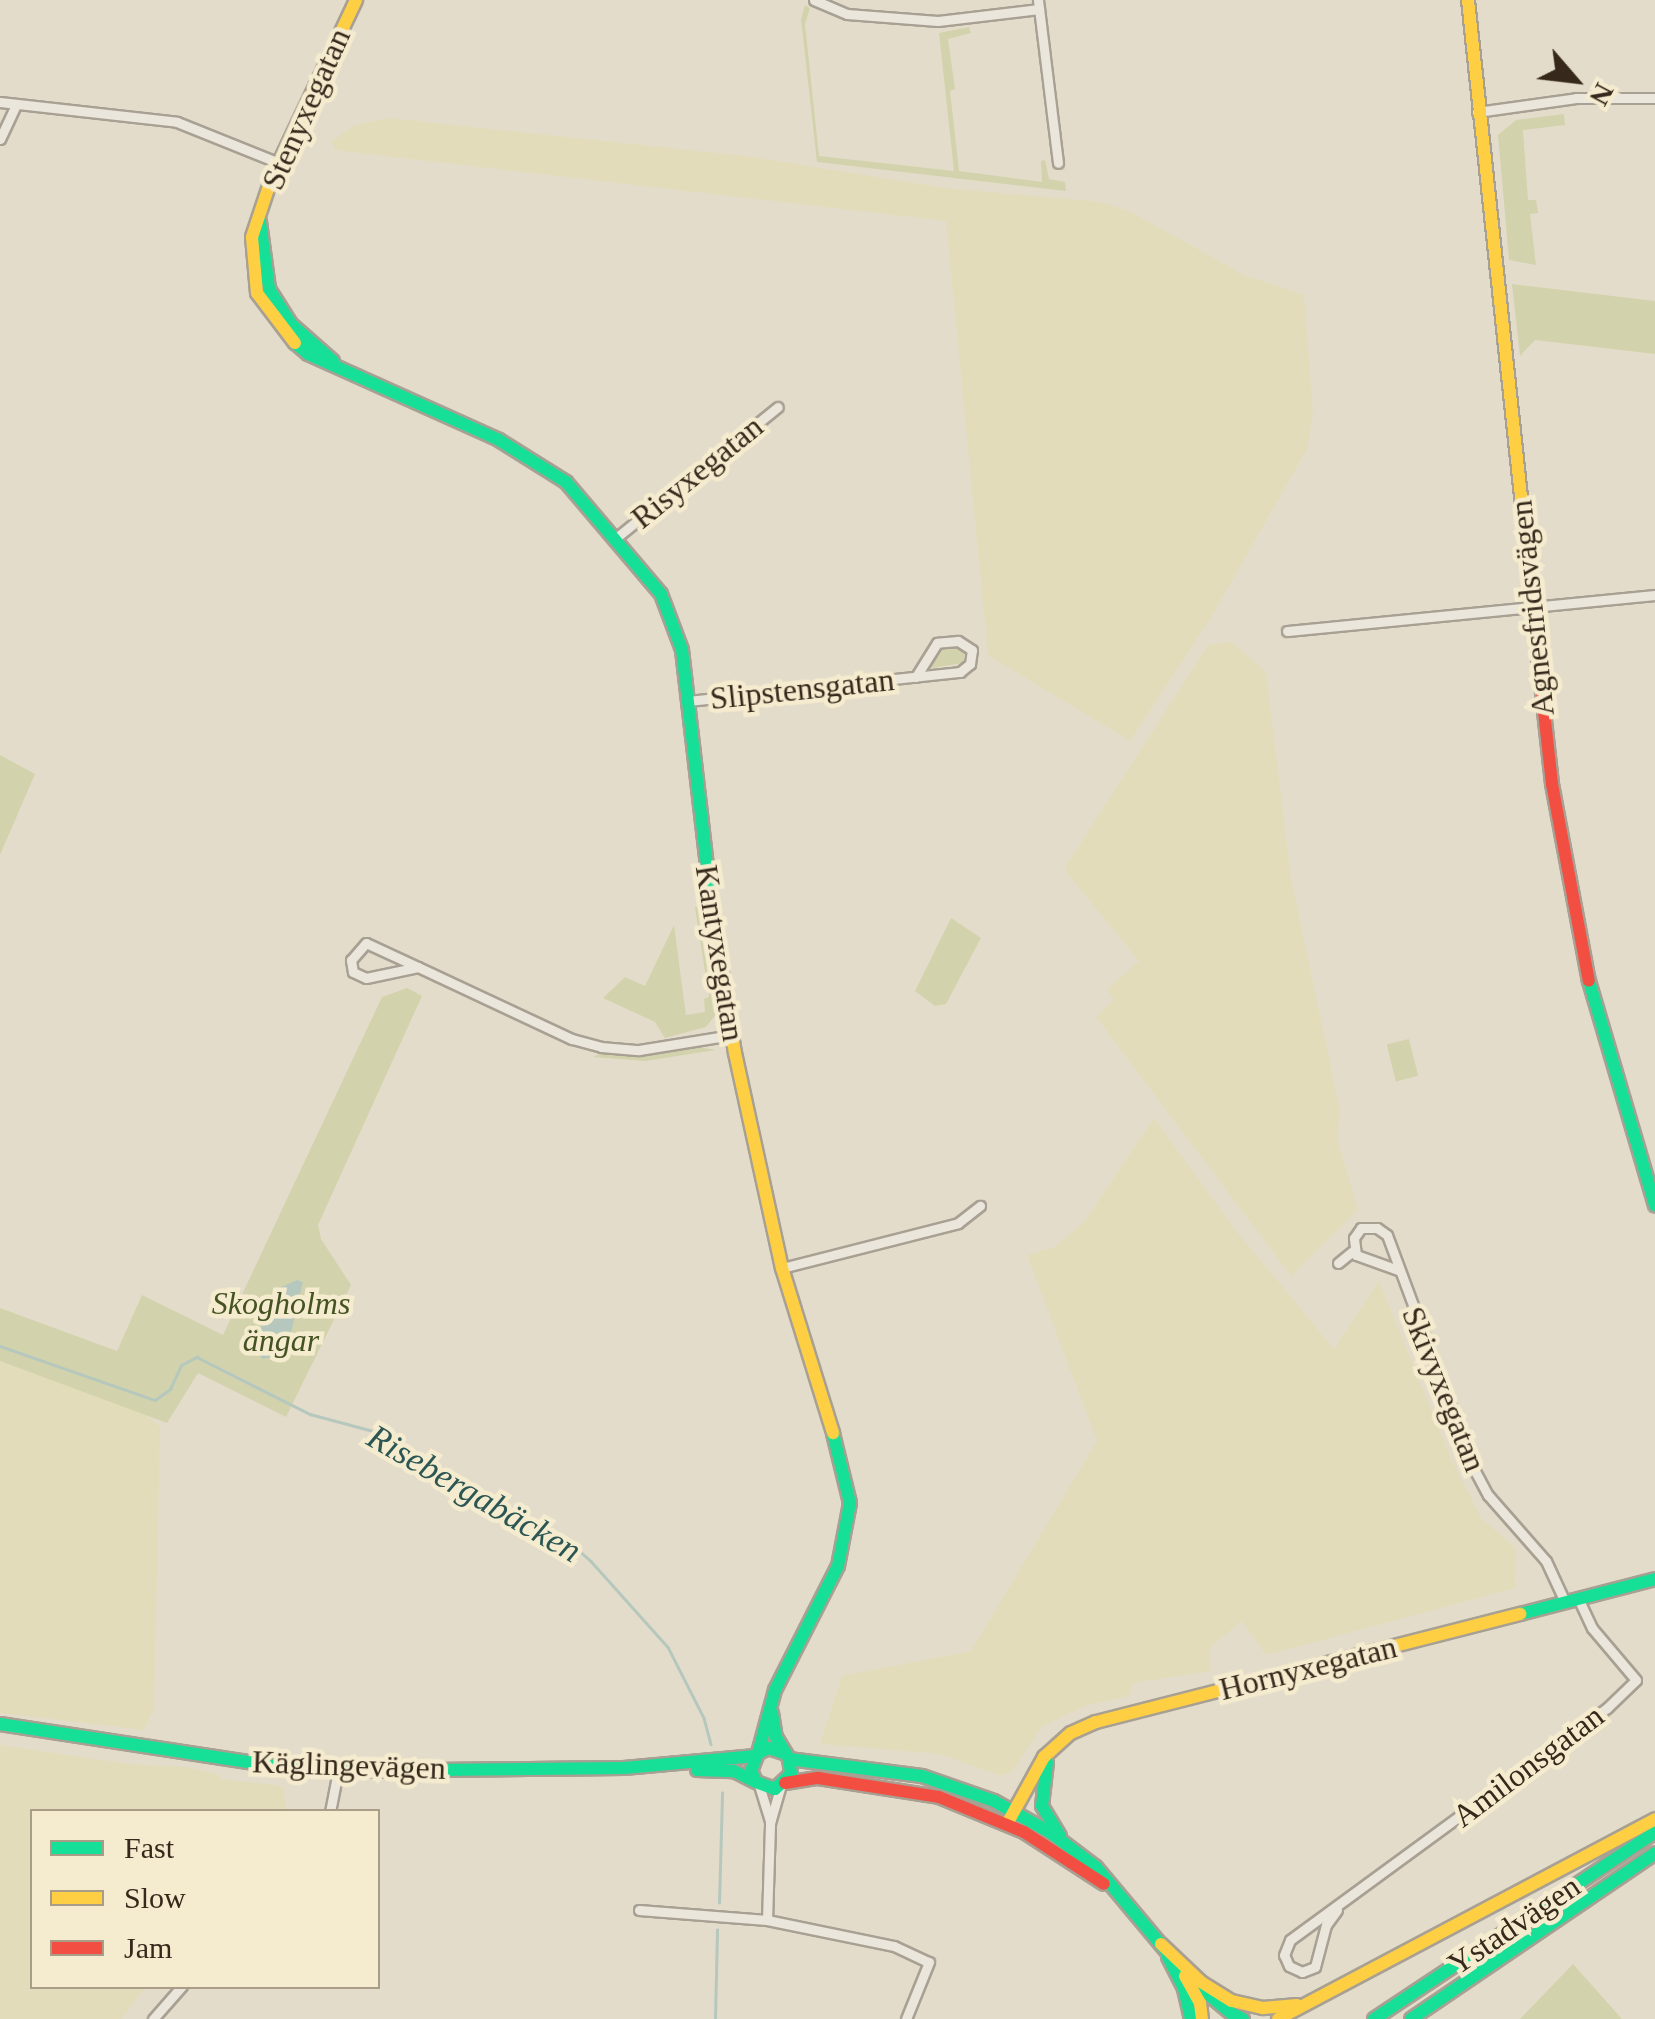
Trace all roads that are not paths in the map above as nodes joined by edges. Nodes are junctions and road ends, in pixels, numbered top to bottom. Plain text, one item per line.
1 (356, 0) edge
2 (814, 0) edge
3 (1468, 0) edge
4 (1039, 5) edge
5 (1655, 98) edge
6 (0, 102) edge
7 (16, 104) junction
8 (1477, 112) junction
9 (0, 139) edge
10 (279, 162) junction
11 (1058, 163) dead end
12 (263, 291) joint
13 (778, 407) dead end
14 (616, 538) junction
15 (1655, 594) edge
16 (1532, 608) junction
17 (1287, 631) dead end
18 (916, 676) junction
19 (688, 701) junction
20 (418, 967) junction
21 (732, 1034) junction
22 (1655, 1205) edge
23 (980, 1206) dead end
24 (1352, 1251) junction
25 (1338, 1263) dead end
26 (782, 1268) junction
27 (1398, 1270) junction
28 (1655, 1579) edge
29 (1572, 1600) junction
30 (775, 1690) junction
31 (0, 1725) edge
32 (1054, 1747) junction
33 (757, 1754) junction
34 (788, 1757) junction
35 (624, 1768) junction
36 (338, 1771) junction
37 (1042, 1782) junction
38 (758, 1784) junction
39 (783, 1785) junction
40 (331, 1809) edge
41 (1015, 1820) junction
42 (1655, 1820) edge
43 (770, 1823) junction
44 (1655, 1832) edge
45 (1073, 1848) junction
46 (1655, 1854) edge
47 (1130, 1904) junction
48 (639, 1910) dead end
49 (1336, 1910) junction
50 (767, 1920) junction
51 (1161, 1944) junction
52 (1182, 1972) junction
53 (179, 1989) edge
54 (1311, 2003) junction
55 (1237, 2017) edge
56 (153, 2019) edge
57 (906, 2019) edge
58 (1191, 2019) edge
59 (1204, 2019) edge
60 (1278, 2019) edge
61 (1374, 2019) edge
62 (1410, 2019) edge

1 - 10 main road, Stenyxegatan
2 - 4 street
3 - 8 main road, Agnesfridsvägen
4 - 11 street
5 - 8 street
6 - 7 street
7 - 9 street
7 - 10 street
8 - 16 main road, Agnesfridsvägen
10 - 12 main road, Stenyxegatan
12 - 14 main road, Kantyxegatan
13 - 14 street, Risyxegatan
14 - 19 main road, Kantyxegatan
15 - 16 street
16 - 17 street
16 - 22 main road, Agnesfridsvägen
18 - 18 street, Slipstensgatan
18 - 19 street, Slipstensgatan
19 - 21 main road, Kantyxegatan
20 - 20 street
20 - 21 street
21 - 26 main road, Kantyxegatan
23 - 26 street
24 - 25 street, Skivyxegatan
24 - 27 street, Skivyxegatan
24 - 27 street, Skivyxegatan
26 - 30 main road, Kantyxegatan
27 - 29 street, Skivyxegatan
28 - 29 main road, Hornyxegatan
29 - 32 main road, Hornyxegatan
29 - 49 street, Amilonsgatan
30 - 33 main road, Kantyxegatan
30 - 34 main road
31 - 36 main road, Käglingevägen
32 - 37 main road
32 - 41 main road, Hornyxegatan
33 - 34 main road
33 - 35 main road, Käglingevägen
33 - 38 main road
34 - 39 main road
34 - 41 main road
35 - 36 main road, Käglingevägen
35 - 38 main road, Käglingevägen
36 - 40 street
37 - 41 main road
37 - 45 main road
38 - 39 main road
38 - 43 street
39 - 41 main road
39 - 43 street
41 - 45 main road
41 - 47 main road
42 - 54 main road
43 - 50 street
44 - 61 main road, Ystadvägen
45 - 47 main road
46 - 62 main road, Ystadvägen
47 - 51 main road
48 - 50 street
49 - 49 street, Amilonsgatan
50 - 57 street
51 - 52 main road
51 - 54 main road
51 - 58 main road
52 - 55 main road
52 - 59 main road
53 - 56 street
54 - 60 main road
55 - 59 main road

